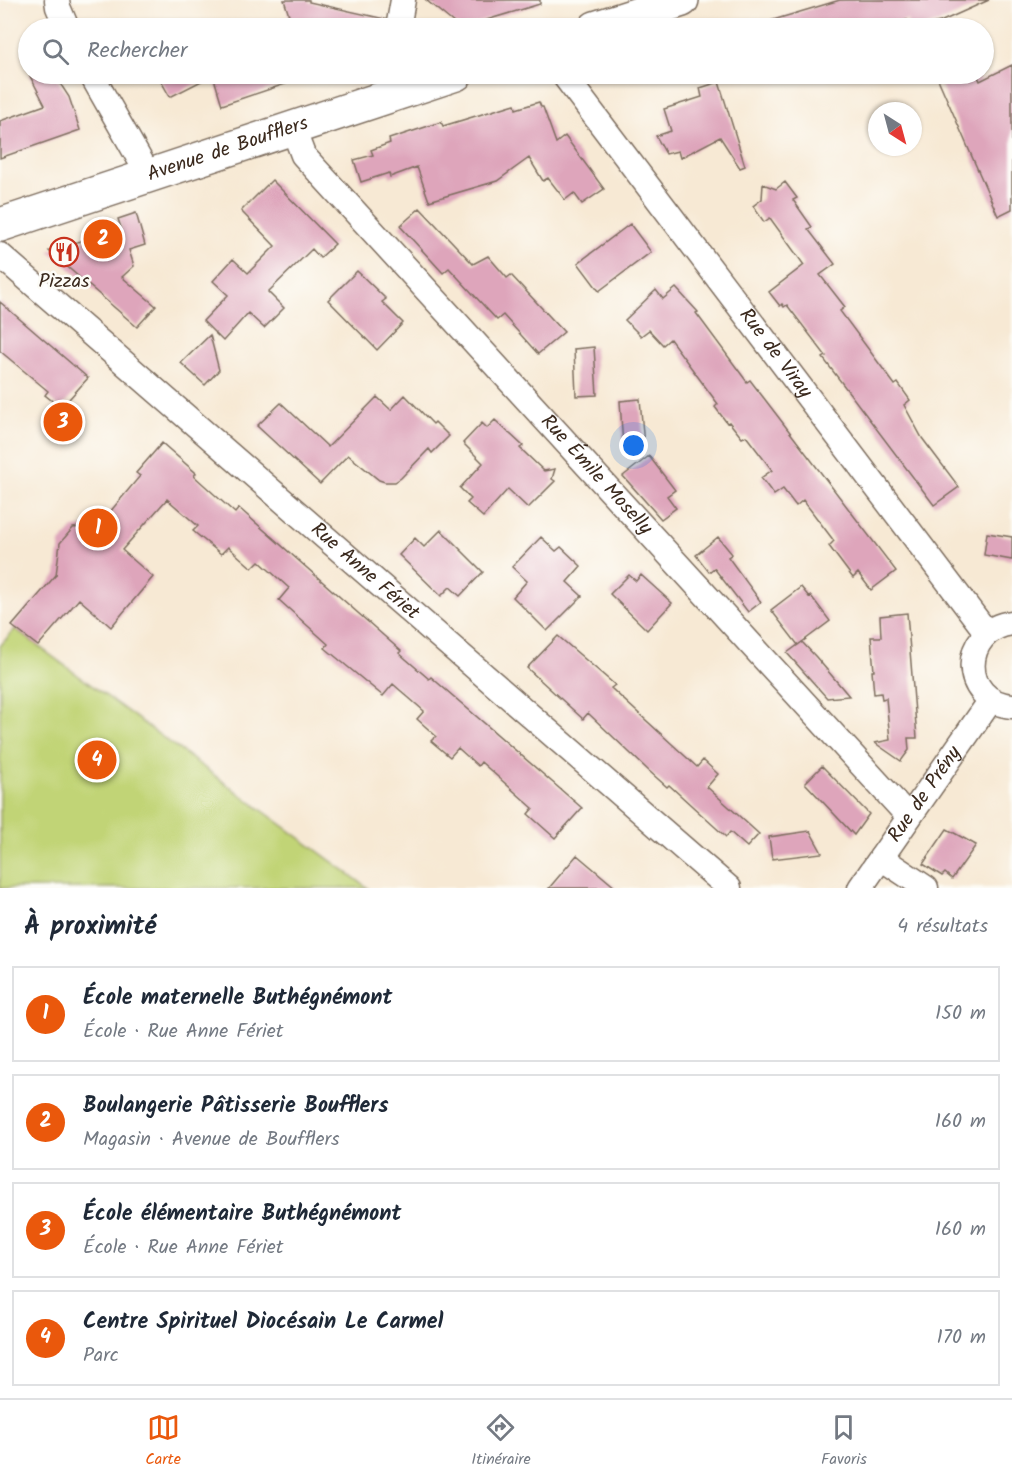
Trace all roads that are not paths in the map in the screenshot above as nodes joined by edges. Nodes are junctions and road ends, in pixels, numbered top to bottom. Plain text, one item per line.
1 (57, 0) edge
2 (404, 0) edge
3 (682, 0) edge
4 (63, 18) edge
5 (400, 18) edge
6 (626, 18) edge
7 (97, 84) edge
8 (392, 84) edge
9 (570, 84) edge
10 (292, 126) junction
11 (148, 174) junction
12 (0, 225) edge
13 (0, 255) edge
14 (1012, 623) edge
15 (987, 633) junction
16 (1001, 703) edge
17 (909, 817) junction
18 (881, 858) junction
19 (729, 888) edge
20 (860, 888) edge
21 (926, 888) edge

1 - 4 street
2 - 5 street
3 - 6 street
7 - 11 street
8 - 10 street, Avenue de Boufflers
9 - 15 street, Rue de Viray
10 - 11 street, Avenue de Boufflers
10 - 17 street, Rue Émile Moselly
11 - 12 street, Avenue de Boufflers
13 - 19 street, Rue Anne Fériet
14 - 15 street
15 - 16 street
16 - 17 street, Rue de Prény
17 - 18 street, Rue de Prény
18 - 20 street, Rue de Prény
18 - 21 street

